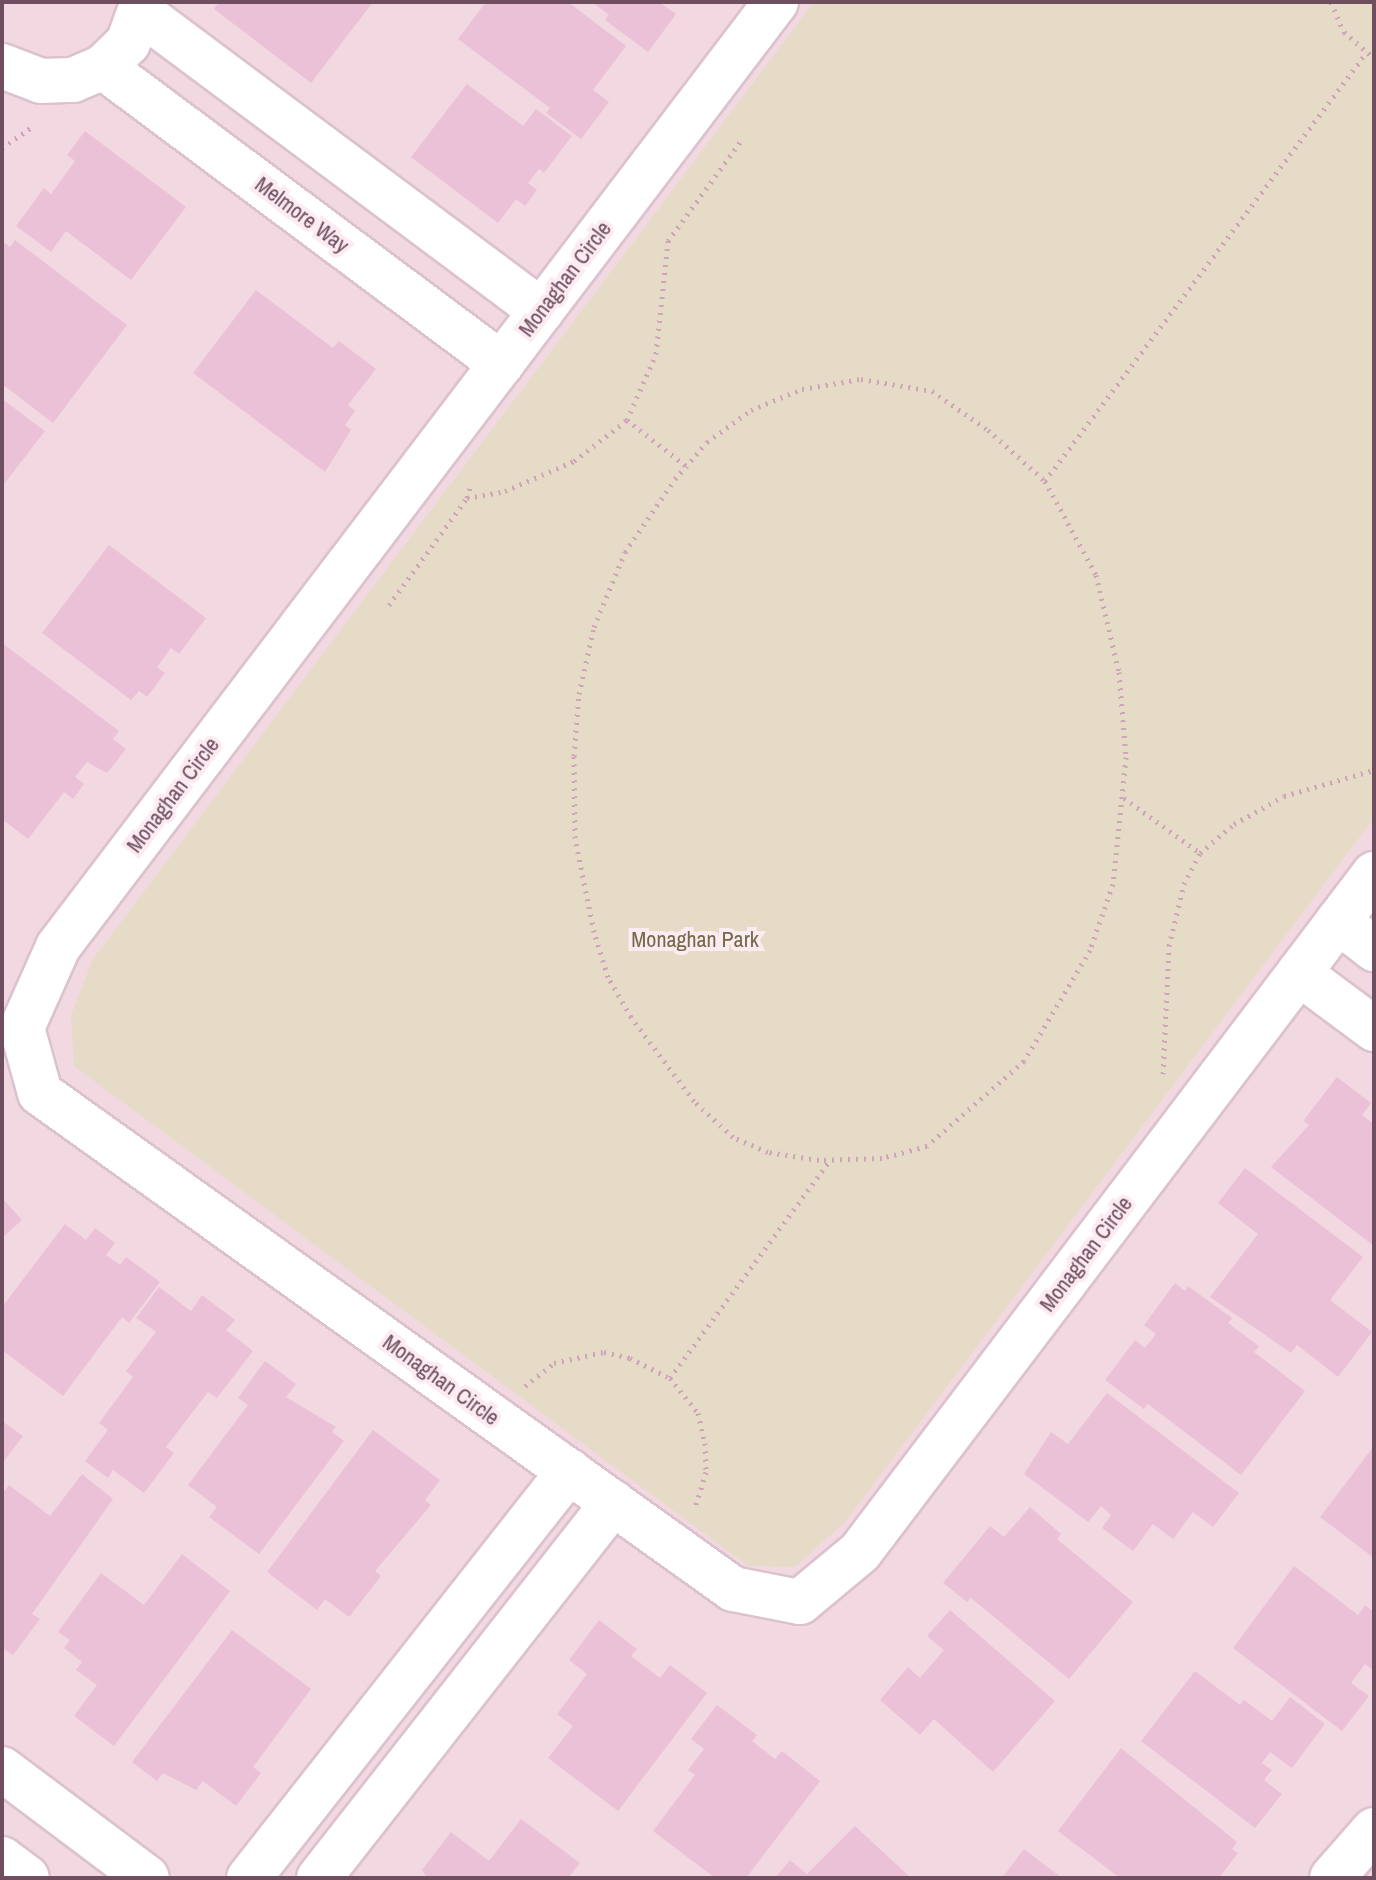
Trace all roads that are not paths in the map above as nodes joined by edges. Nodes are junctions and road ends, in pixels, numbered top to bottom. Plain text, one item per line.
1 (776, 2) edge
2 (143, 8) edge
3 (2, 66) edge
4 (103, 67) junction
5 (541, 311) junction
6 (501, 364) junction
7 (1374, 874) edge
8 (1338, 921) junction
9 (1374, 949) edge
10 (1299, 973) junction
11 (1374, 1029) edge
12 (569, 1471) junction
13 (613, 1503) junction
14 (2, 1769) edge
15 (1374, 1830) edge
16 (2, 1859) edge
17 (27, 1878) edge
18 (147, 1878) edge
19 (249, 1878) edge
20 (319, 1878) edge
21 (1332, 1878) edge

1 - 5 street, Monaghan Circle
2 - 4 street
2 - 5 street
3 - 4 street
4 - 6 street, Melmore Way
5 - 6 street, Monaghan Circle
6 - 12 street, Monaghan Circle
7 - 8 street, Monaghan Circle
8 - 9 street
8 - 10 street, Monaghan Circle
10 - 11 street
10 - 13 street, Monaghan Circle
12 - 13 street, Monaghan Circle
12 - 19 street
13 - 20 street
14 - 18 street
15 - 21 street
16 - 17 street

